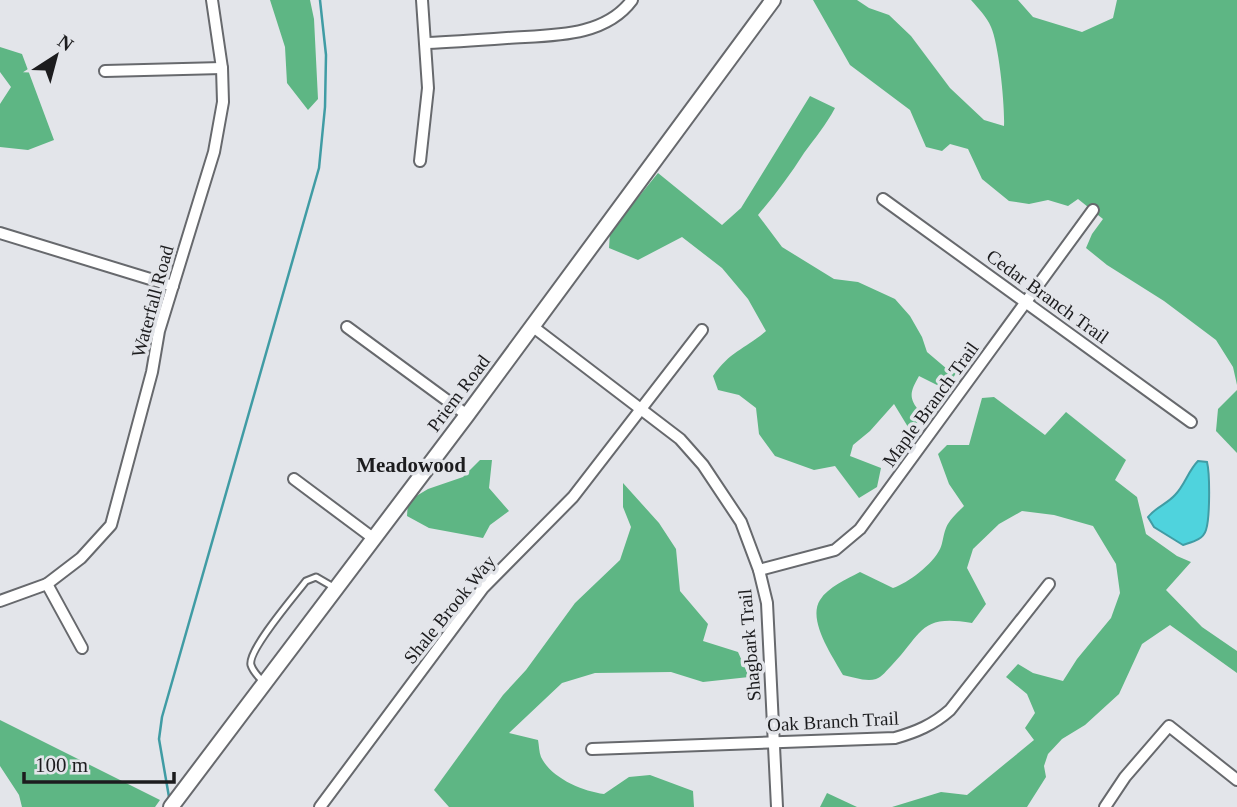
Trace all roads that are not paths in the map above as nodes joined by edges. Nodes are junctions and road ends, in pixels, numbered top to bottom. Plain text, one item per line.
1 (212, 0) edge
2 (422, 0) edge
3 (632, 0) edge
4 (773, 0) edge
5 (426, 43) junction
6 (222, 68) junction
7 (105, 71) dead end
8 (420, 161) dead end
9 (883, 199) dead end
10 (1093, 210) dead end
11 (0, 233) edge
12 (173, 286) junction
13 (1027, 302) junction
14 (532, 326) junction
15 (347, 327) dead end
16 (702, 330) dead end
17 (641, 409) junction
18 (467, 415) junction
19 (1191, 422) dead end
20 (294, 479) dead end
21 (373, 538) junction
22 (759, 570) junction
23 (47, 584) junction
24 (1049, 584) dead end
25 (335, 588) junction
26 (0, 601) edge
27 (82, 648) dead end
28 (264, 683) junction
29 (774, 742) junction
30 (592, 750) dead end
31 (1237, 780) edge
32 (171, 807) edge
33 (320, 807) edge
34 (777, 807) edge
35 (1105, 807) edge

1 - 6 street, Waterfall Road
2 - 5 street
3 - 5 street
4 - 14 street, Priem Road
5 - 8 street
6 - 7 street
6 - 12 street, Waterfall Road
9 - 13 street, Cedar Branch Trail
10 - 13 street, Maple Branch Trail
11 - 12 street
12 - 23 street, Waterfall Road
13 - 19 street, Cedar Branch Trail
13 - 22 street, Maple Branch Trail
14 - 17 street, Shagbark Trail
14 - 18 street, Priem Road
15 - 18 street
16 - 17 street, Shale Brook Way
17 - 22 street, Shagbark Trail
17 - 33 street, Shale Brook Way
18 - 21 street, Priem Road
20 - 21 street
21 - 25 street, Priem Road
22 - 29 street, Shagbark Trail
23 - 26 street, Waterfall Road
23 - 27 street
24 - 29 street, Oak Branch Trail
25 - 28 street, Priem Road
25 - 28 lane
28 - 32 street, Priem Road
29 - 30 street, Oak Branch Trail
29 - 34 street, Shagbark Trail
31 - 35 street

